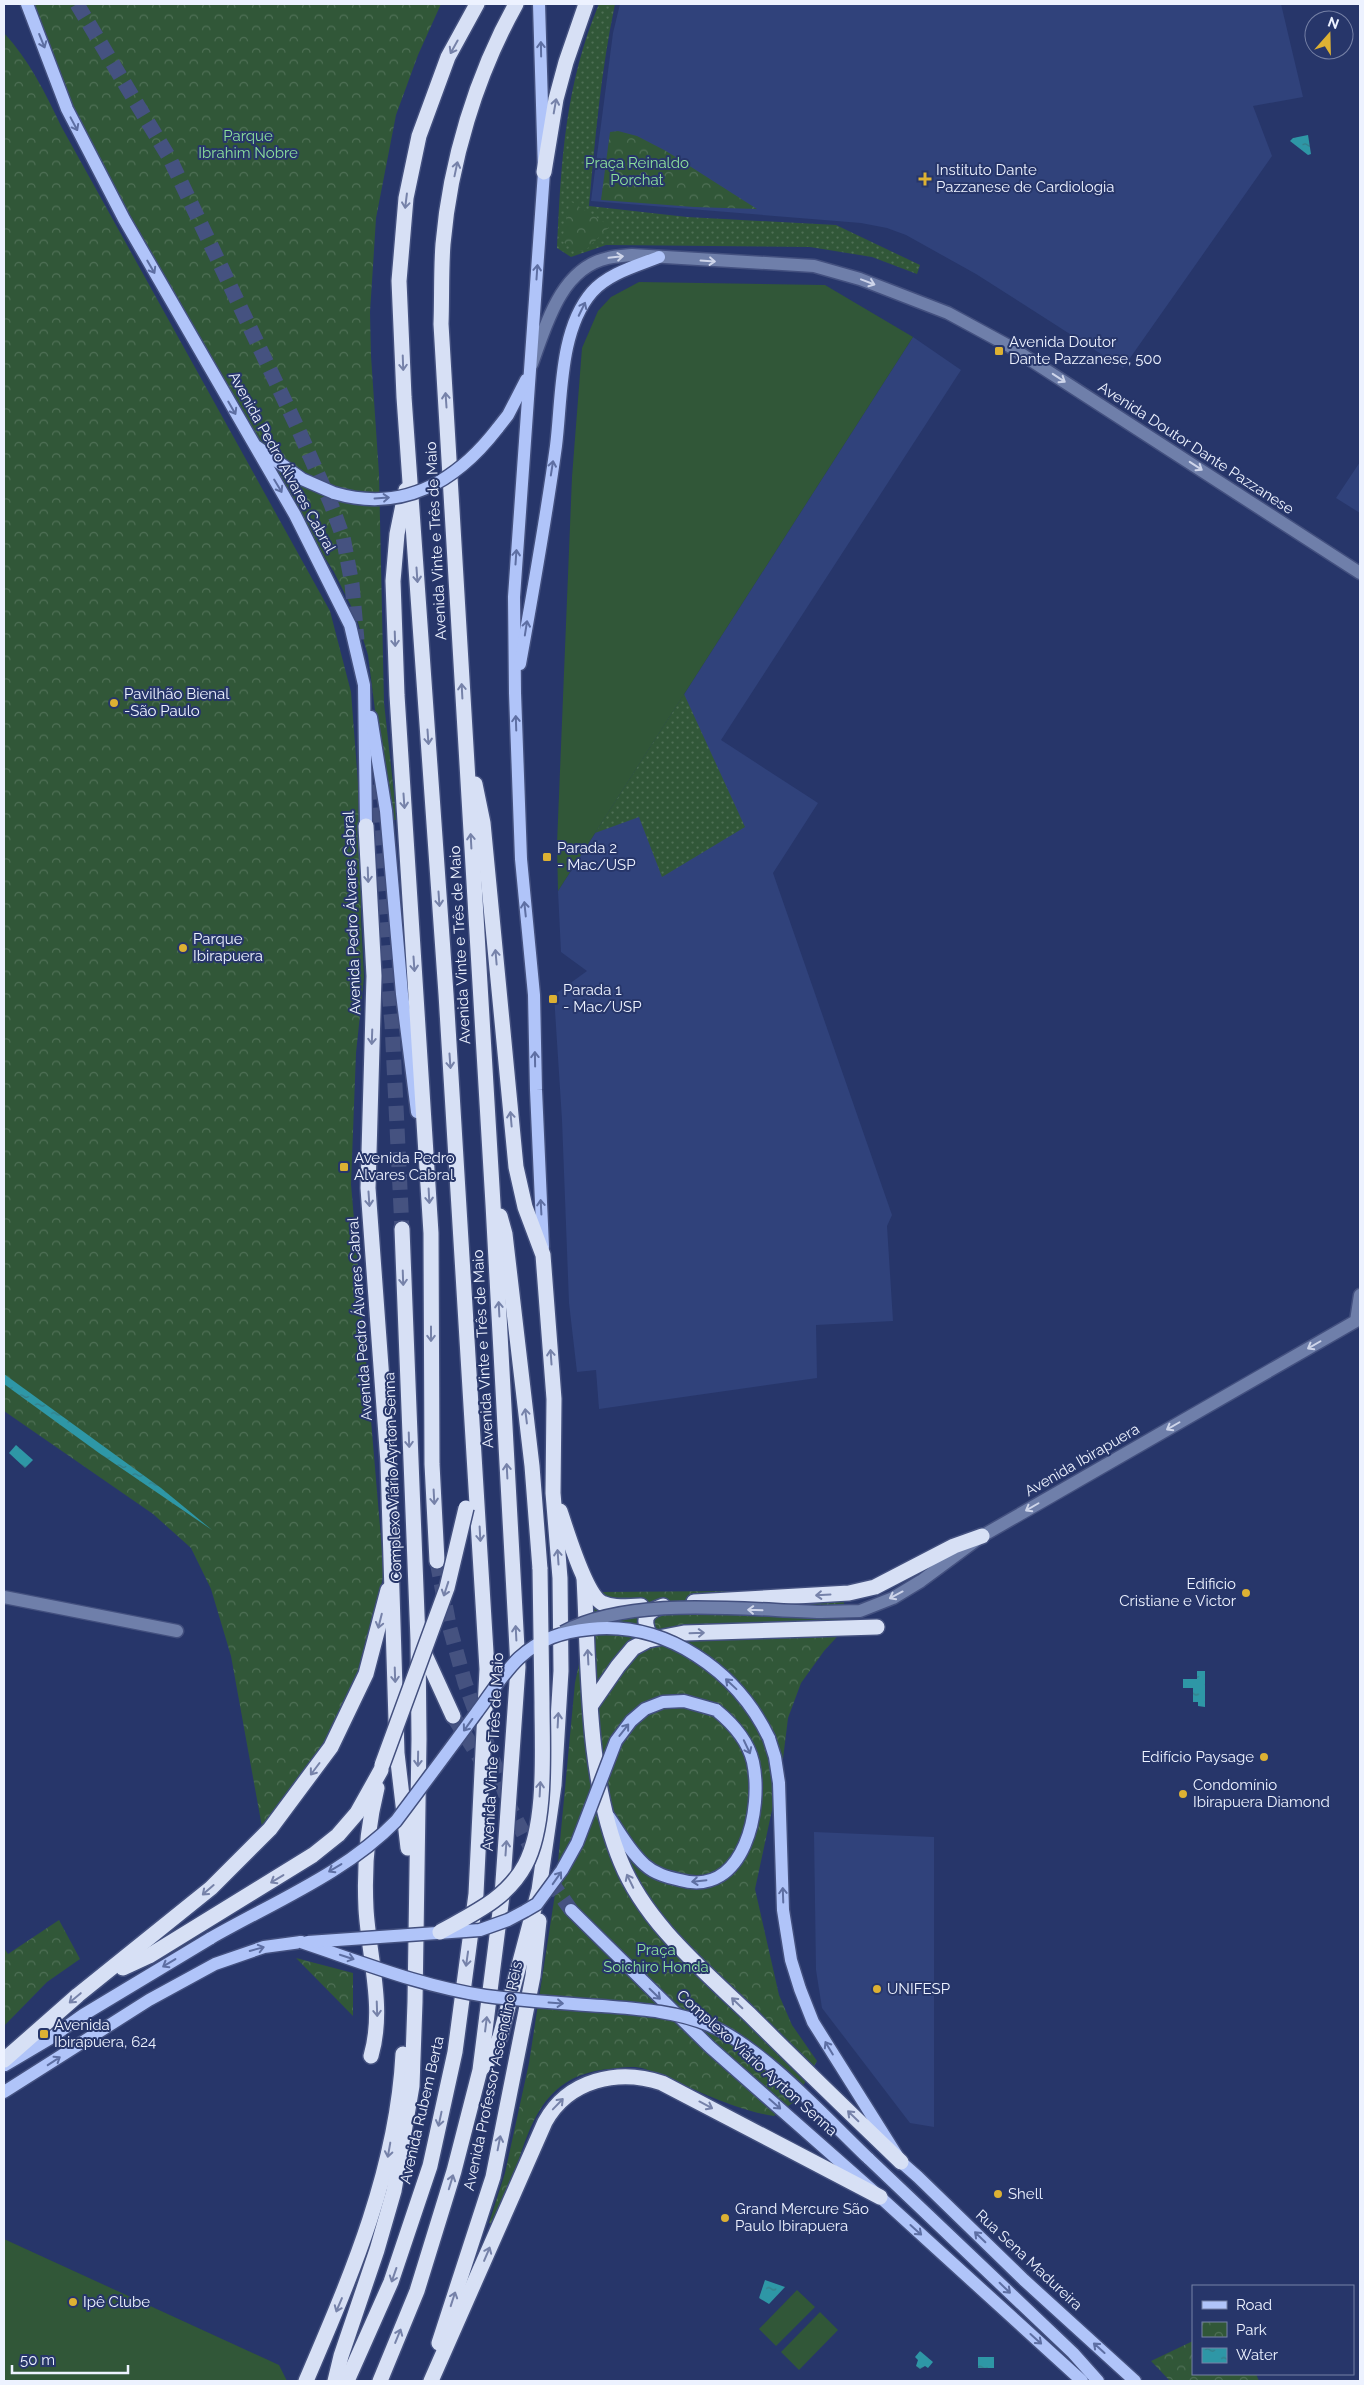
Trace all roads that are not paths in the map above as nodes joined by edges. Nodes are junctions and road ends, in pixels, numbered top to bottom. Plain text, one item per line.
1 (27, 4) edge
2 (477, 4) edge
3 (516, 4) edge
4 (539, 4) edge
5 (586, 4) edge
6 (544, 172) junction
7 (659, 258) junction
8 (529, 373) junction
9 (253, 444) junction
10 (410, 469) junction
11 (1360, 573) edge
12 (364, 685) junction
13 (515, 693) junction
14 (465, 739) junction
15 (366, 826) joint
16 (426, 1140) junction
17 (493, 1204) junction
18 (402, 1229) tunnel mouth
19 (543, 1256) junction
20 (1360, 1295) edge
21 (476, 1468) junction
22 (553, 1493) junction
23 (982, 1536) junction
24 (437, 1561) tunnel mouth
25 (392, 1574) junction
26 (584, 1578) junction
27 (4, 1597) edge
28 (666, 1604) junction
29 (878, 1627) dead end
30 (177, 1631) dead end
31 (563, 1632) junction
32 (651, 1639) junction
33 (418, 1640) junction
34 (591, 1705) junction
35 (453, 1716) tunnel mouth
36 (382, 1767) junction
37 (604, 1810) junction
38 (539, 1890) junction
39 (476, 1894) joint
40 (415, 1902) junction
41 (570, 1910) tunnel mouth
42 (440, 1932) junction
43 (301, 1942) junction
44 (102, 1978) junction
45 (415, 2018) junction
46 (371, 2056) dead end
47 (4, 2060) edge
48 (4, 2066) edge
49 (480, 2070) junction
50 (8, 2090) edge
51 (901, 2162) junction
52 (880, 2197) junction
53 (440, 2363) junction
54 (306, 2381) edge
55 (335, 2381) edge
56 (347, 2381) edge
57 (380, 2381) edge
58 (431, 2381) edge
59 (1082, 2381) edge
60 (1098, 2381) edge
61 (1135, 2381) edge

1 -> 9 main road, Avenida Pedro Álvares Cabral
2 -> 10 highway, Avenida Vinte e Três de Maio
14 -> 3 highway, Avenida Vinte e Três de Maio
6 -> 4 main road
6 -> 5 highway
8 -> 6 main road
8 -> 7 street, Avenida Doutor Dante Pazzanese
7 -> 11 street, Avenida Doutor Dante Pazzanese
13 -> 7 main road
9 -> 8 main road, bridge
13 -> 8 main road
9 -> 12 main road, Avenida Pedro Álvares Cabral
10 -> 16 highway
10 -> 21 highway, Avenida Vinte e Três de Maio
12 - 15 main road, Avenida Pedro Álvares Cabral
12 - 16 main road
19 -> 13 main road
17 -> 14 highway, Avenida Vinte e Três de Maio
19 -> 14 highway
15 -> 25 highway, Avenida Pedro Álvares Cabral
16 -> 24 highway
42 -> 17 highway, bridge
49 -> 17 highway, Avenida Vinte e Três de Maio
18 -> 33 highway, Complexo Viário Ayrton Senna
22 -> 19 highway
20 -> 23 street, Avenida Ibirapuera
21 -> 36 highway, bridge
21 -> 39 highway, Avenida Vinte e Três de Maio
22 - 26 highway
38 -> 22 highway
23 -> 28 highway
23 -> 31 street, Avenida Ibirapuera, bridge
25 -> 40 highway, Avenida Pedro Álvares Cabral
25 -> 44 highway
26 - 28 highway
34 -> 26 highway
27 - 30 street
28 - 32 highway
32 -> 29 highway
31 -> 48 main road, bridge
51 -> 31 main road, Rua Sena Madureira, bridge
32 - 34 highway
33 - 35 highway, Complexo Viário Ayrton Senna
33 -> 40 highway
34 - 37 highway
36 -> 44 highway
36 -> 46 highway
42 -> 37 main road, bridge
51 -> 37 highway
38 - 49 highway
53 -> 38 highway, Avenida Professor Ascendino Reis
39 -> 56 highway, Avenida Rubem Berta
40 - 45 highway
41 -> 52 main road, Complexo Viário Ayrton Senna
42 - 43 main road, bridge
50 -> 43 main road
43 -> 60 main road, bridge
44 -> 47 highway
45 -> 54 highway
45 - 55 highway
57 -> 49 highway
61 -> 51 main road, Rua Sena Madureira
53 -> 52 highway
52 -> 59 main road
53 - 58 highway, Avenida Professor Ascendino Reis

